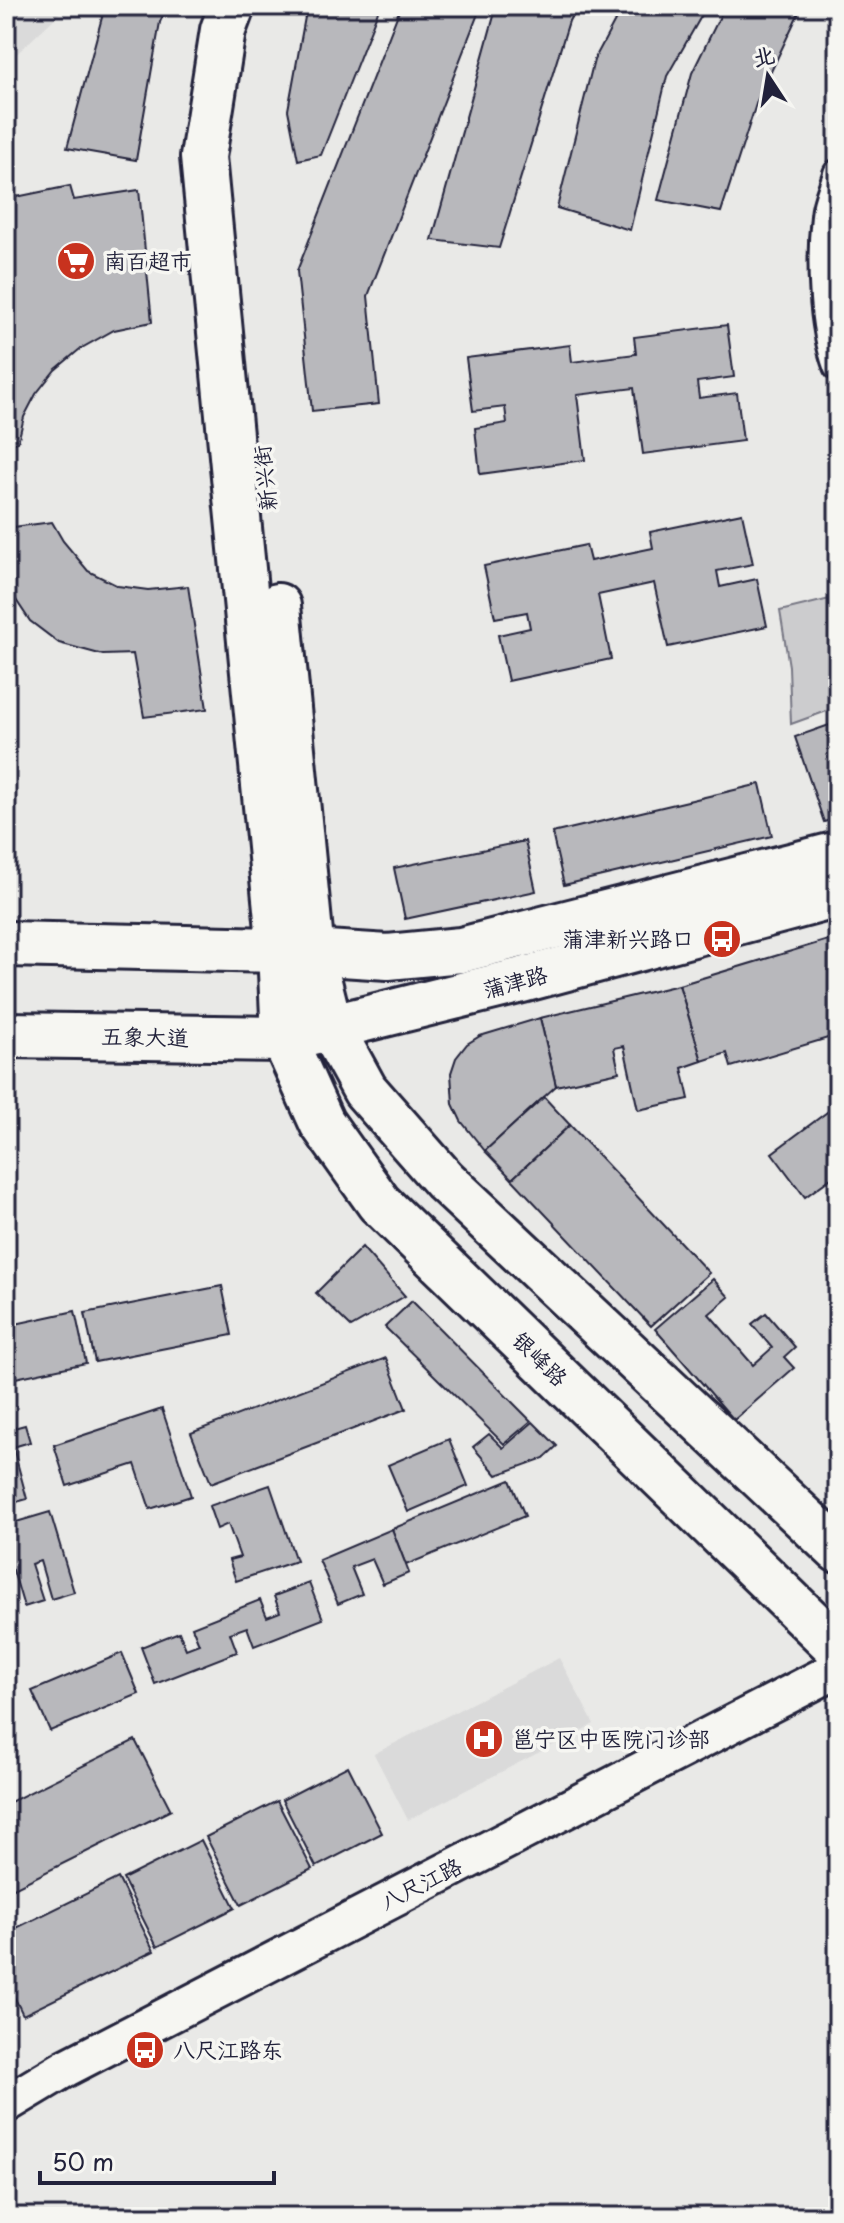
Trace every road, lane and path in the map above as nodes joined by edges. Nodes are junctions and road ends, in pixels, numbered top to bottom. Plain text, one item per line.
1 (232, 6) edge
2 (264, 6) edge
3 (838, 174) edge
4 (838, 366) edge
5 (838, 854) edge
6 (838, 895) edge
7 (6, 944) edge
8 (296, 952) junction
9 (330, 1026) junction
10 (6, 1035) edge
11 (284, 1039) junction
12 (838, 1550) edge
13 (838, 1648) edge
14 (838, 1669) edge
15 (6, 2104) edge

1 - 8 main road, 新兴街
2 - 8 main road, 新兴街
3 - 4 street
5 - 8 main road, 蒲津路
6 - 9 main road, 蒲津路
7 - 8 main road
8 - 9 main road
8 - 11 main road
9 - 11 main road, 蒲津路
9 - 12 main road
10 - 11 main road, 五象大道
11 - 13 main road, 银峰路
14 - 15 street, 八尺江路

